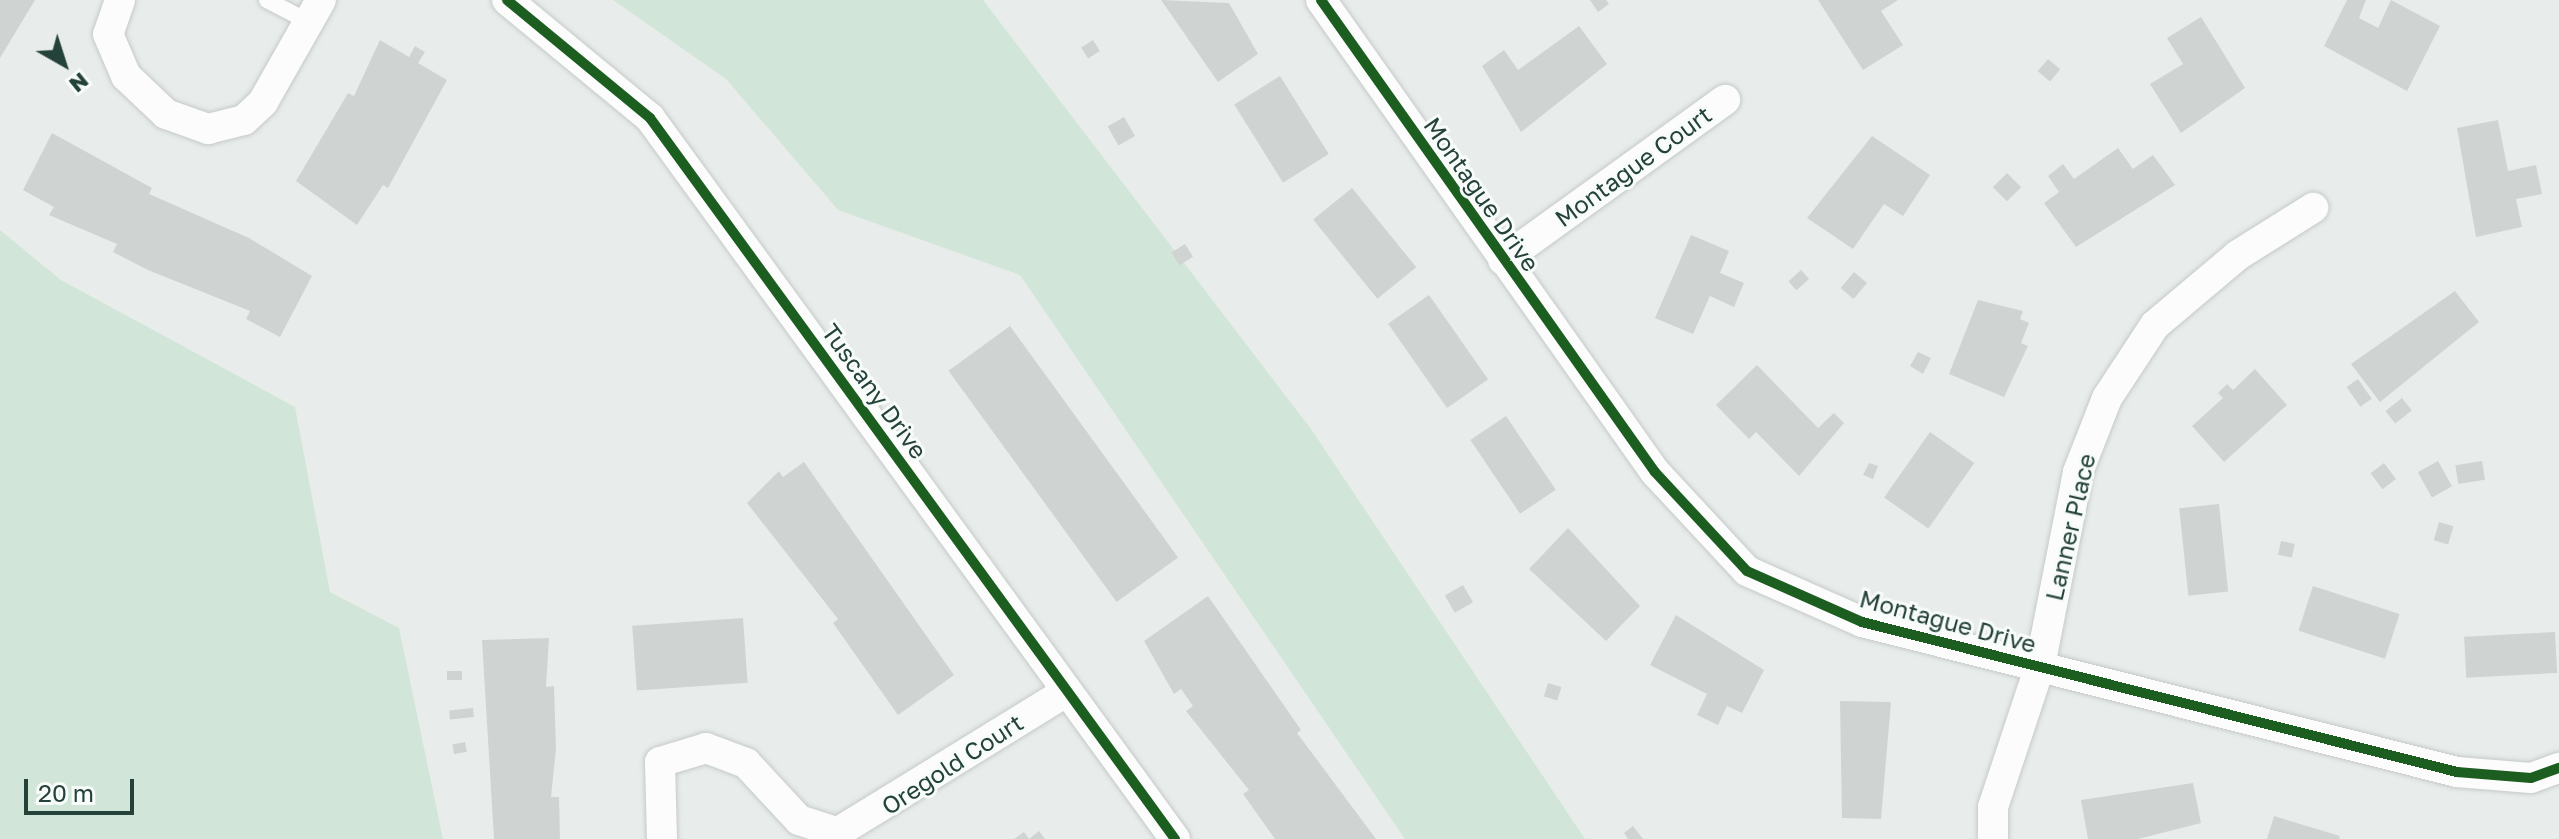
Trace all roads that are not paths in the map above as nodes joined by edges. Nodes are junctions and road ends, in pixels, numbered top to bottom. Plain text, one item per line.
1 (120, 0) edge
2 (267, 0) edge
3 (507, 0) edge
4 (1321, 0) edge
5 (315, 11) edge
6 (1725, 100) dead end
7 (2313, 208) dead end
8 (1503, 260) junction
9 (2040, 666) junction
10 (1066, 692) junction
11 (2559, 768) edge
12 (831, 836) edge
13 (662, 839) edge
14 (1175, 839) edge
15 (1993, 839) edge

1 - 5 street
2 - 5 lane
3 - 10 street, Tuscany Drive
4 - 8 street, Montague Drive
6 - 8 street, Montague Court
7 - 9 street, Lanner Place
8 - 9 street, Montague Drive
9 - 11 street, Montague Drive
9 - 15 street, Lanner Place
10 - 12 street, Oregold Court
10 - 14 street, Tuscany Drive
12 - 13 street, Oregold Court

